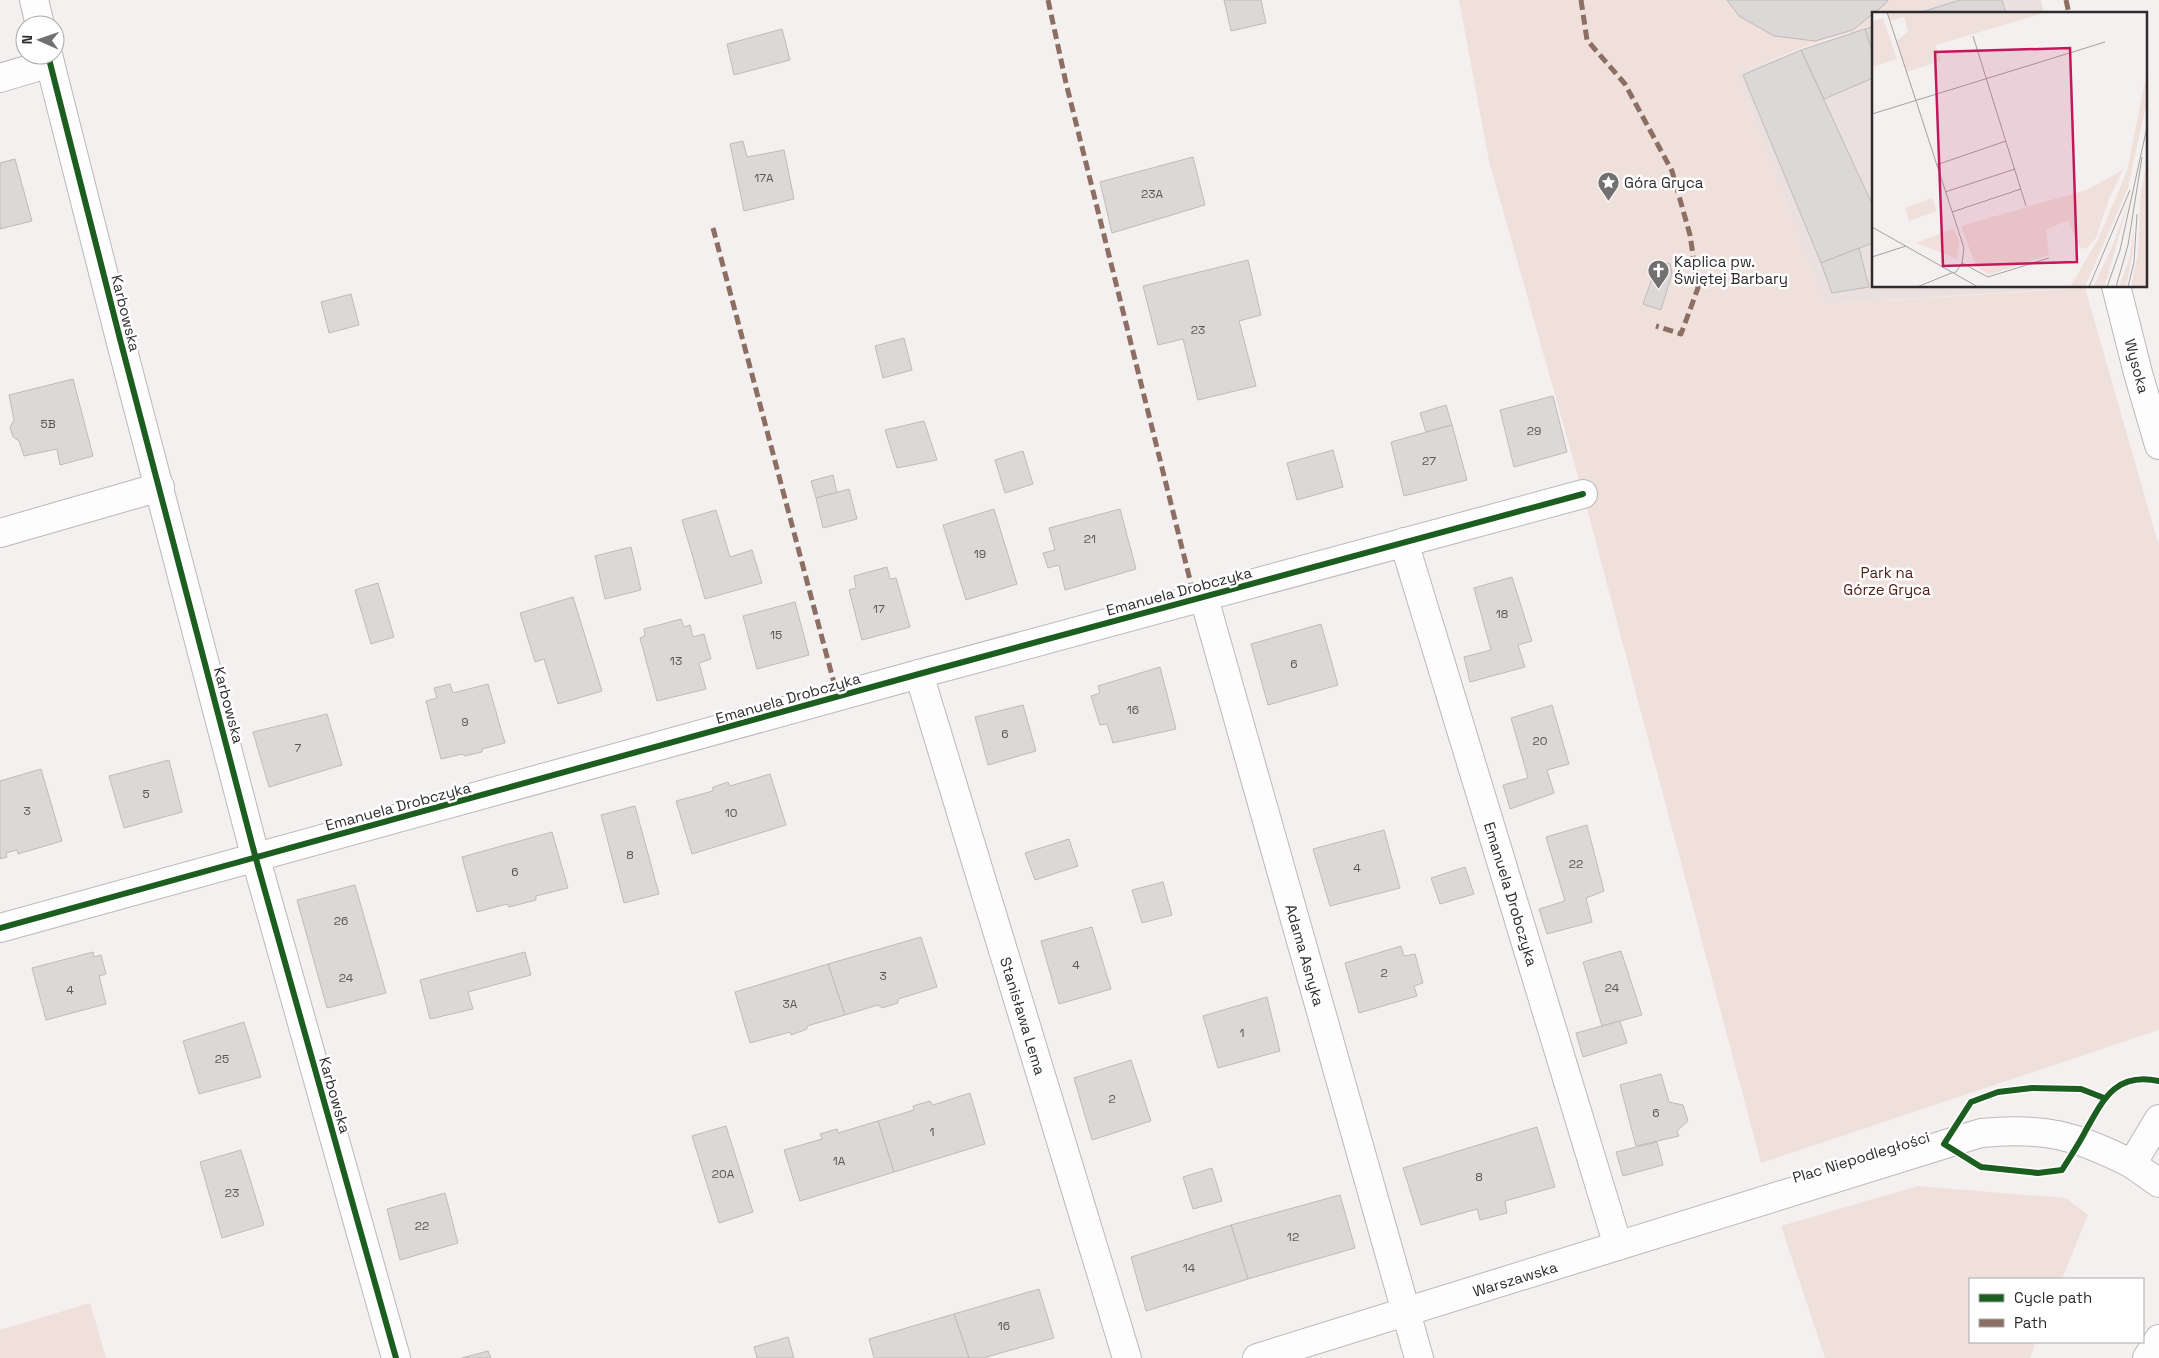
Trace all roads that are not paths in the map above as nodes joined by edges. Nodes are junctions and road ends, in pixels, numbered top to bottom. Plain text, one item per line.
1 (34, 0) edge
2 (38, 15) edge
3 (34, 65) edge
4 (51, 65) edge
5 (0, 78) edge
6 (2117, 288) edge
7 (2159, 445) edge
8 (160, 487) junction
9 (1583, 494) dead end
10 (0, 533) edge
11 (1404, 542) junction
12 (1204, 598) junction
13 (919, 674) junction
14 (256, 859) junction
15 (0, 928) edge
16 (2159, 1119) edge
17 (2132, 1164) junction
18 (2159, 1183) edge
19 (1771, 1198) joint
20 (1618, 1246) junction
21 (1406, 1313) junction
22 (2159, 1339) edge
23 (396, 1358) edge
24 (1127, 1358) edge
25 (1257, 1358) edge
26 (1419, 1358) edge
27 (2147, 1358) edge

1 - 2 street
3 - 5 street
4 - 8 street, Karbowska
6 - 7 street, Wysoka
8 - 10 street
8 - 14 street, Karbowska
9 - 11 street, Emanuela Drobczyka
11 - 12 street, Emanuela Drobczyka
11 - 20 street, Emanuela Drobczyka
12 - 13 street, Emanuela Drobczyka
12 - 21 street, Adama Asnyka
13 - 14 street, Emanuela Drobczyka
13 - 24 street, Stanisława Lema
14 - 15 street, Emanuela Drobczyka
14 - 23 street, Karbowska
16 - 17 street
17 - 18 street
17 - 19 street, Plac Niepodległości
19 - 20 street, Warszawska
20 - 21 street, Warszawska
21 - 25 street, Warszawska
21 - 26 street, Adama Asnyka
22 - 27 street

